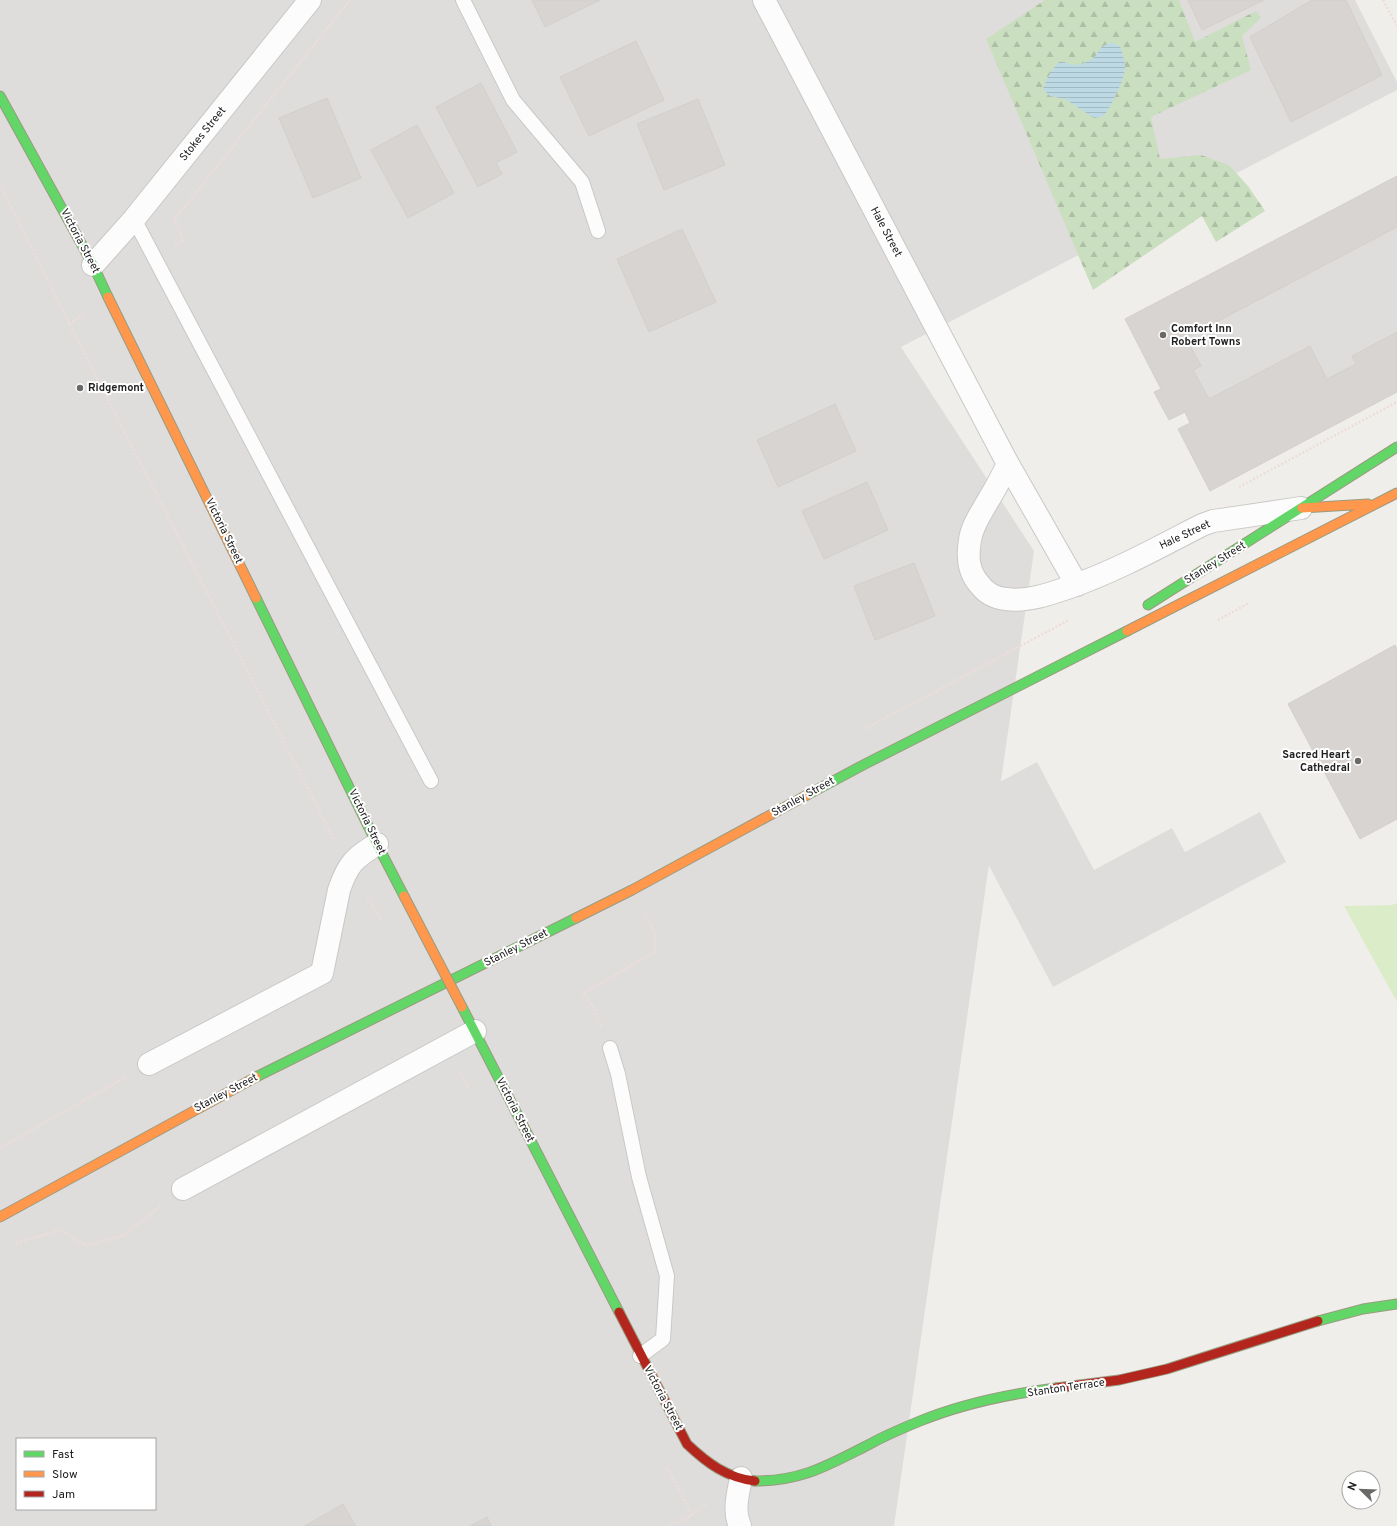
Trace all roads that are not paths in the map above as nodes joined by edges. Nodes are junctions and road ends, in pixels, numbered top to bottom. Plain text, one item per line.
1 (310, 0) edge
2 (463, 0) edge
3 (764, 0) edge
4 (0, 96) edge
5 (134, 219) junction
6 (598, 231) dead end
7 (93, 265) junction
8 (1397, 447) edge
9 (1008, 464) junction
10 (1397, 493) edge
11 (1377, 503) junction
12 (1301, 508) junction
13 (1077, 585) junction
14 (1140, 610) dead end
15 (1106, 631) dead end
16 (1032, 678) junction
17 (431, 781) dead end
18 (377, 844) junction
19 (474, 1031) junction
20 (610, 1048) road end
21 (149, 1064) road end
22 (183, 1189) road end
23 (0, 1217) edge
24 (1397, 1304) edge
25 (640, 1356) junction
26 (741, 1478) junction
27 (740, 1526) edge

1 - 5 street, Stokes Street
2 - 6 lane
3 - 9 street, Hale Street
4 - 7 street, Victoria Street
5 - 7 street, Stokes Street
5 - 17 lane
7 - 18 street, Victoria Street
8 - 12 street, Stanley Street
9 - 13 street, Hale Street
9 - 13 street, Hale Street
10 - 11 street, Stanley Street
11 - 12 street
11 - 16 street, Stanley Street
12 - 13 street, Hale Street
12 - 14 street, Stanley Street
15 - 16 street, Stanley Street
16 - 23 street, Stanley Street
18 - 19 street, Victoria Street, bridge
18 - 21 street
19 - 22 street
19 - 25 street, Victoria Street
20 - 25 lane
24 - 26 street, Stanton Terrace
25 - 26 street, Victoria Street
26 - 27 street

